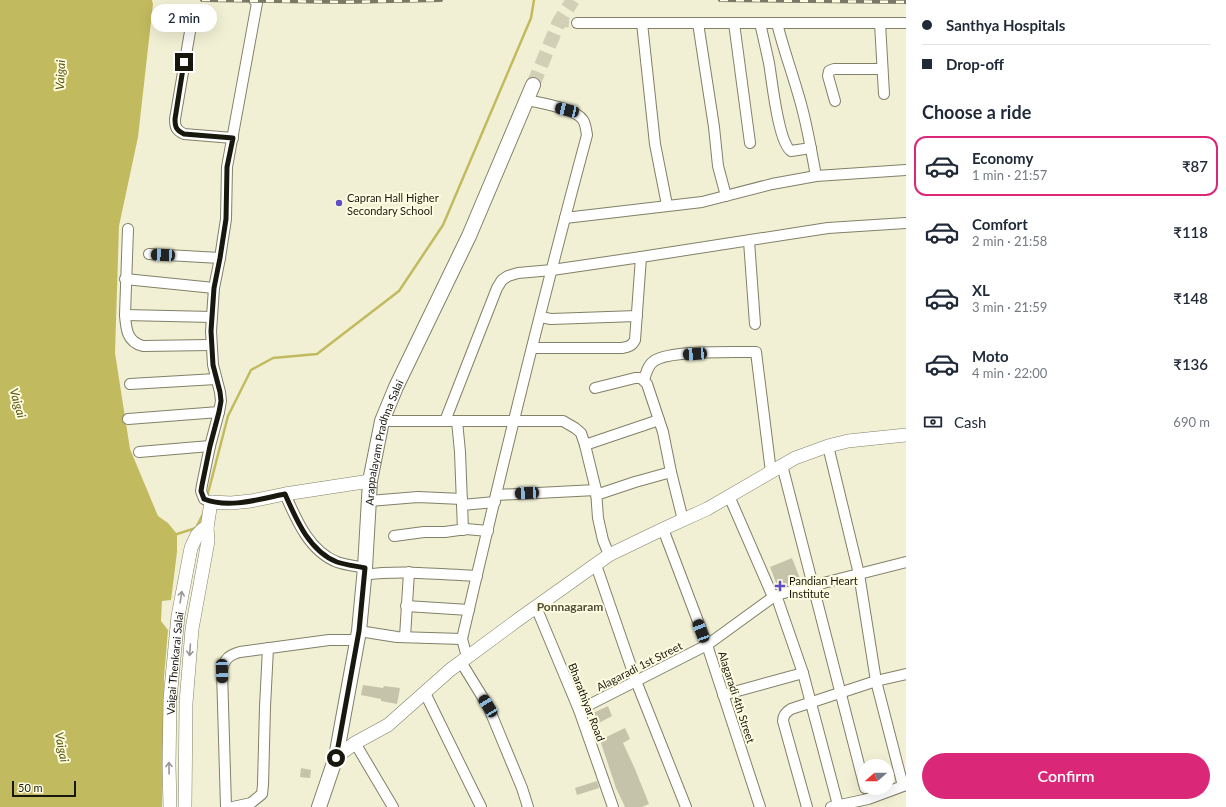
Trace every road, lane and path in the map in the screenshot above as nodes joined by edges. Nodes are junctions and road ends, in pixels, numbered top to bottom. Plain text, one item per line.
1 (254, 0) edge
2 (192, 20) dead end
3 (577, 23) tunnel mouth
4 (642, 23) junction
5 (698, 23) junction
6 (734, 23) junction
7 (760, 23) junction
8 (777, 23) junction
9 (880, 23) junction
10 (906, 23) edge
11 (882, 69) junction
12 (533, 85) tunnel mouth
13 (884, 94) dead end
14 (526, 100) junction
15 (835, 101) dead end
16 (233, 138) junction
17 (750, 143) dead end
18 (811, 148) junction
19 (906, 170) edge
20 (816, 176) junction
21 (726, 196) junction
22 (666, 205) junction
23 (565, 218) junction
24 (906, 223) edge
25 (128, 229) dead end
26 (749, 241) junction
27 (149, 254) dead end
28 (641, 257) junction
29 (220, 258) junction
30 (552, 270) junction
31 (125, 279) junction
32 (214, 288) junction
33 (125, 315) junction
34 (637, 316) junction
35 (212, 317) junction
36 (540, 317) junction
37 (755, 324) dead end
38 (211, 345) junction
39 (532, 348) junction
40 (216, 379) junction
41 (644, 380) junction
42 (130, 384) dead end
43 (595, 388) dead end
44 (219, 412) junction
45 (128, 419) dead end
46 (659, 420) junction
47 (382, 421) junction
48 (445, 421) junction
49 (456, 422) junction
50 (514, 422) junction
51 (906, 435) edge
52 (585, 445) junction
53 (210, 446) junction
54 (828, 446) junction
55 (138, 452) dead end
56 (776, 468) junction
57 (671, 472) junction
58 (370, 481) junction
59 (596, 492) junction
60 (285, 494) junction
61 (728, 496) junction
62 (495, 498) junction
63 (208, 500) junction
64 (369, 501) junction
65 (462, 502) junction
66 (683, 520) junction
67 (207, 528) junction
68 (663, 529) junction
69 (463, 530) junction
70 (488, 531) junction
71 (394, 536) dead end
72 (609, 555) junction
73 (906, 562) edge
74 (596, 565) junction
75 (364, 571) junction
76 (409, 572) junction
77 (858, 574) junction
78 (477, 576) junction
79 (813, 586) junction
80 (775, 596) junction
81 (406, 606) junction
82 (536, 607) junction
83 (469, 610) junction
84 (358, 635) junction
85 (405, 637) junction
86 (462, 639) junction
87 (707, 646) junction
88 (268, 648) junction
89 (464, 660) junction
90 (803, 672) junction
91 (906, 674) edge
92 (636, 681) junction
93 (876, 681) junction
94 (424, 693) junction
95 (840, 693) junction
96 (723, 695) junction
97 (811, 702) junction
98 (579, 710) junction
99 (355, 743) junction
100 (336, 758) junction
101 (858, 761) edge
102 (904, 786) edge
103 (865, 802) edge
104 (835, 806) edge
105 (170, 807) edge
106 (186, 807) edge
107 (226, 807) edge
108 (233, 807) edge
109 (319, 807) edge
110 (393, 807) edge
111 (481, 807) edge
112 (528, 807) edge
113 (612, 807) edge
114 (686, 807) edge
115 (760, 807) edge
116 (807, 807) edge

1 - 16 street
2 - 16 street
3 - 4 street
4 - 5 street
4 - 22 street
5 - 6 street
5 - 21 street
6 - 7 street
6 - 17 street
7 - 8 street
7 - 18 street
8 - 9 street
8 - 18 street
9 - 10 street
9 - 11 street
11 - 13 street
11 - 15 street
12 - 14 main road, Arappalayam Pradhna Salai
14 - 23 street
14 - 47 main road, Arappalayam Pradhna Salai
16 - 29 street
18 - 20 street
19 - 20 street
20 - 21 street
21 - 22 street
22 - 23 street
23 - 30 street
24 - 26 street
25 - 31 street
26 - 28 street
26 - 37 street
27 - 29 street
28 - 30 street
28 - 34 street
29 - 32 street
30 - 36 street
30 - 48 street
31 - 32 street
31 - 33 street
32 - 35 street
33 - 35 street
33 - 38 street
34 - 36 street
34 - 39 street
35 - 38 street
36 - 39 street
38 - 40 street
39 - 50 street
40 - 42 street
40 - 44 street
41 - 43 street
41 - 46 street
41 - 56 street
44 - 45 street
44 - 53 street
46 - 52 street
46 - 57 street
47 - 48 street
47 - 58 main road, Arappalayam Pradhna Salai
48 - 49 street
49 - 50 street
49 - 65 street
50 - 52 street
50 - 62 street
51 - 54 street
52 - 59 street
53 - 55 street
53 - 63 street
54 - 56 street
54 - 77 street
56 - 61 street
56 - 79 street
57 - 59 street
57 - 66 street
58 - 60 street
58 - 64 main road, Arappalayam Pradhna Salai
59 - 62 street
59 - 72 street
60 - 63 street
60 - 75 street
61 - 66 street
61 - 80 street
62 - 65 street
62 - 70 street
63 - 67 street, Vaigai Thenkarai Salai
64 - 65 street
64 - 75 main road, Arappalayam Pradhna Salai
65 - 69 street
66 - 68 street
105 -> 67 street, Vaigai Thenkarai Salai
67 -> 106 street, Vaigai Thenkarai Salai
68 - 72 street
68 - 87 street, Alagaradi 4th Street
69 - 70 street
69 - 71 street
70 - 78 street
72 - 74 street
73 - 77 street, Alagaradi 1st Street
74 - 82 street
74 - 92 street
75 - 76 street
75 - 84 main road, Arappalayam Pradhna Salai
76 - 78 street
76 - 81 street
77 - 79 street, Alagaradi 1st Street
77 - 93 street
78 - 83 street
79 - 80 street, Alagaradi 1st Street
79 - 95 street
80 - 87 street, Alagaradi 1st Street
80 - 90 street
81 - 83 street
81 - 85 street
82 - 89 street
82 - 98 street, Bharathiyar Road
83 - 86 street
84 - 85 street
84 - 88 street
84 - 100 main road, Arappalayam Pradhna Salai
85 - 86 street
86 - 89 street
87 - 92 street, Alagaradi 1st Street
87 - 96 street, Alagaradi 4th Street
88 - 107 street
88 - 108 street
89 - 94 street
89 - 112 street
90 - 96 street
90 - 97 street
91 - 93 street
92 - 98 street, Alagaradi 1st Street
92 - 114 street
93 - 95 street
93 - 102 street
94 - 99 street
94 - 111 street
95 - 97 street
95 - 101 street
96 - 115 street, Alagaradi 4th Street
97 - 104 street
97 - 116 street
98 - 113 street, Bharathiyar Road
99 - 100 street
99 - 110 street
100 - 109 main road, Arappalayam Pradhna Salai
102 - 103 street
103 - 104 street

